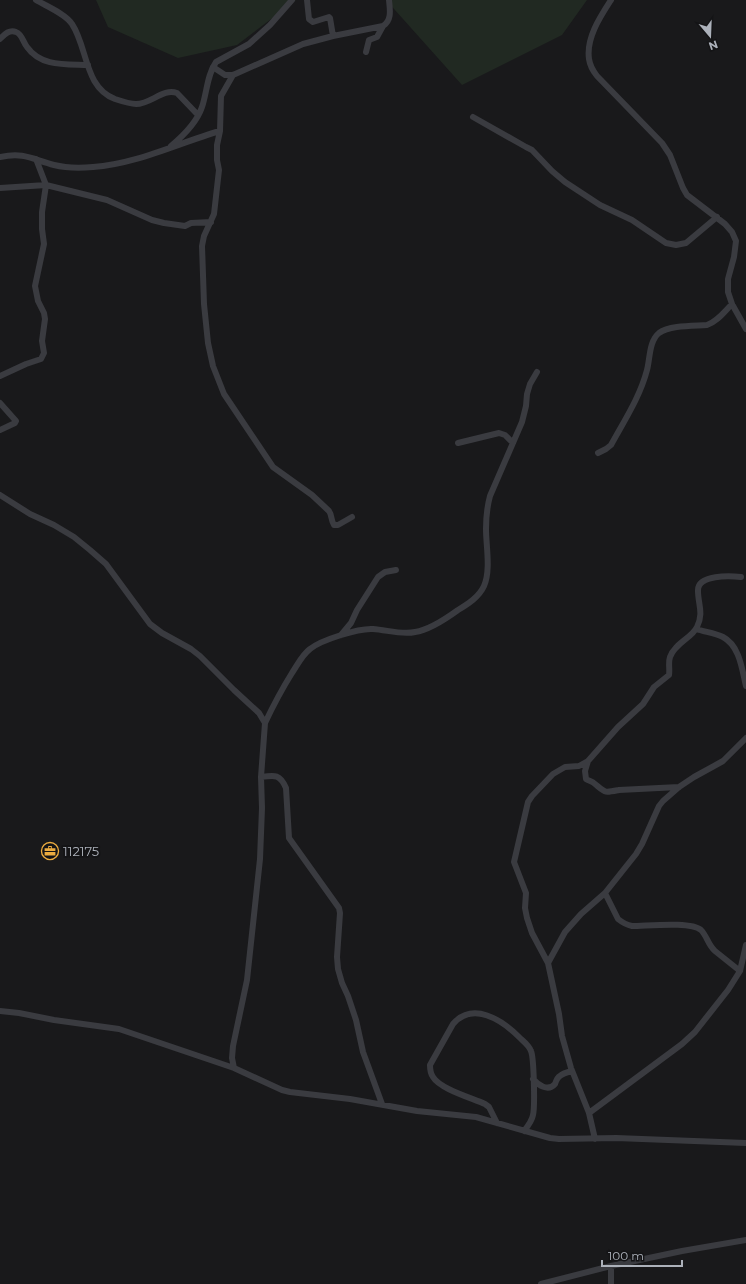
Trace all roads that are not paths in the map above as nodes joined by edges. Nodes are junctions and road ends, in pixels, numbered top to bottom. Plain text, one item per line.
1 (36, 0) edge
2 (292, 0) edge
3 (307, 0) edge
4 (389, 0) edge
5 (610, 0) edge
6 (383, 26) junction
7 (333, 36) junction
8 (0, 39) edge
9 (366, 52) dead end
10 (88, 65) junction
11 (213, 67) junction
12 (233, 75) junction
13 (198, 115) junction
14 (473, 117) dead end
15 (220, 131) junction
16 (169, 148) junction
17 (0, 157) edge
18 (36, 159) junction
19 (46, 185) junction
20 (0, 188) edge
21 (716, 217) junction
22 (211, 222) junction
23 (732, 304) junction
24 (746, 329) edge
25 (537, 372) dead end
26 (0, 376) edge
27 (0, 403) edge
28 (0, 430) edge
29 (458, 443) dead end
30 (513, 443) junction
31 (598, 453) dead end
32 (0, 494) edge
33 (352, 517) dead end
34 (396, 570) dead end
35 (741, 577) dead end
36 (696, 629) junction
37 (340, 636) junction
38 (746, 686) edge
39 (264, 723) junction
40 (746, 738) edge
41 (588, 761) junction
42 (261, 777) junction
43 (679, 787) junction
44 (605, 893) junction
45 (746, 945) edge
46 (548, 963) junction
47 (740, 971) junction
48 (0, 1011) edge
49 (234, 1068) junction
50 (572, 1071) junction
51 (533, 1078) junction
52 (382, 1104) junction
53 (589, 1112) junction
54 (497, 1123) junction
55 (524, 1131) junction
56 (595, 1139) junction
57 (746, 1143) edge
58 (746, 1240) edge
59 (611, 1266) junction
60 (541, 1284) edge
61 (611, 1284) edge

1 - 10 street
2 - 11 street
3 - 7 street
4 - 6 street
5 - 21 street
6 - 7 street
6 - 9 street
7 - 12 street
8 - 10 street
10 - 13 street
11 - 12 street
11 - 13 street
12 - 15 street
13 - 16 street
14 - 21 street
15 - 16 street
15 - 22 street
16 - 18 street
17 - 18 street
18 - 19 street
19 - 20 street
19 - 22 street
19 - 26 street
21 - 23 street
22 - 33 street
23 - 24 street
23 - 31 street
25 - 30 street
27 - 28 street
29 - 30 street
30 - 37 street
32 - 39 street
34 - 37 street
35 - 36 street
36 - 38 street
36 - 41 street
37 - 39 street
39 - 42 street
40 - 43 street
41 - 43 street
41 - 46 street
42 - 49 street
42 - 52 street
43 - 44 street
44 - 46 street
44 - 47 street
45 - 47 street
46 - 50 street
47 - 53 street
48 - 49 street
49 - 52 street
50 - 51 street
50 - 53 street
51 - 54 street
51 - 55 street
52 - 54 street
53 - 56 street
54 - 55 street
55 - 56 street
56 - 57 street
58 - 59 street
59 - 60 street
59 - 61 street

